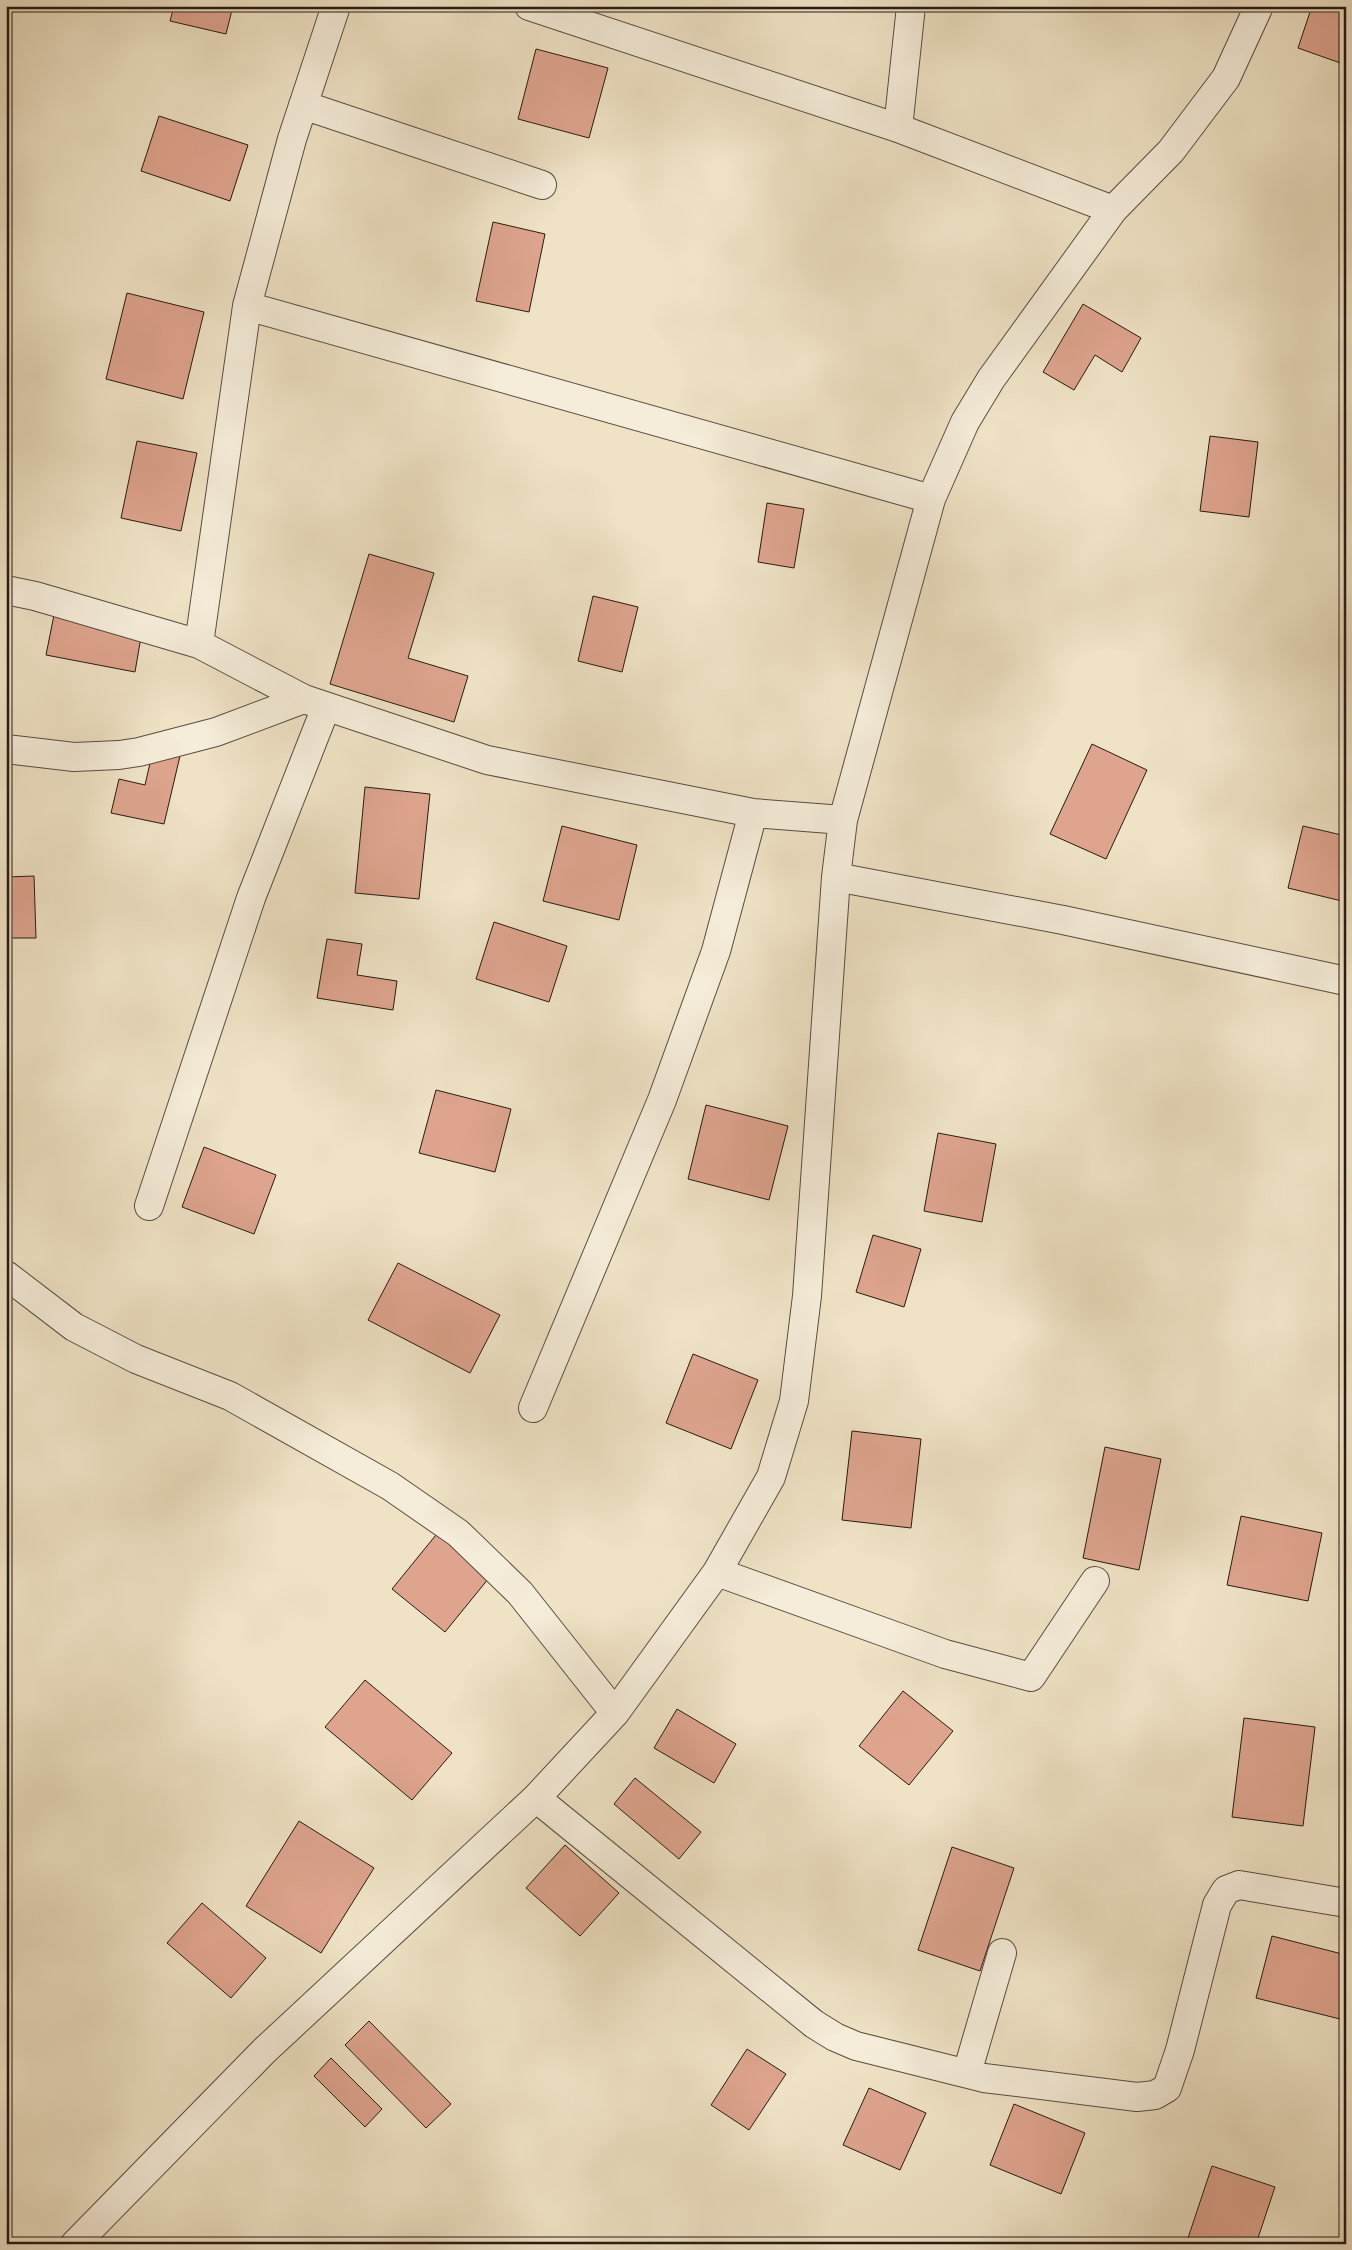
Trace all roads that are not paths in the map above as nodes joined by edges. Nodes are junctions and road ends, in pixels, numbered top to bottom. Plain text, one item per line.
1 (529, 6) edge
2 (911, 6) edge
3 (1259, 6) edge
4 (332, 7) edge
5 (303, 105) junction
6 (898, 128) junction
7 (542, 184) dead end
8 (1113, 210) junction
9 (247, 306) junction
10 (931, 499) junction
11 (6, 590) edge
12 (199, 644) junction
13 (315, 703) junction
14 (6, 749) edge
15 (753, 814) junction
16 (843, 820) junction
17 (836, 877) junction
18 (1346, 981) edge
19 (149, 1206) dead end
20 (6, 1275) edge
21 (533, 1408) dead end
22 (717, 1572) junction
23 (1095, 1581) dead end
24 (615, 1713) junction
25 (536, 1798) junction
26 (1346, 1903) edge
27 (1002, 1953) dead end
28 (967, 2073) junction
29 (74, 2244) edge

1 - 6 street
2 - 6 street
3 - 8 street
4 - 5 street
5 - 7 street
5 - 9 street
6 - 8 street
8 - 10 street
9 - 10 street
9 - 12 street
10 - 16 street
11 - 12 street
12 - 13 street
13 - 14 street
13 - 15 street
13 - 19 street
15 - 16 street
15 - 21 street
16 - 17 street
17 - 18 street
17 - 22 street
20 - 24 street
22 - 23 street
22 - 24 street
24 - 25 street
25 - 28 street
25 - 29 street
26 - 28 street
27 - 28 street

